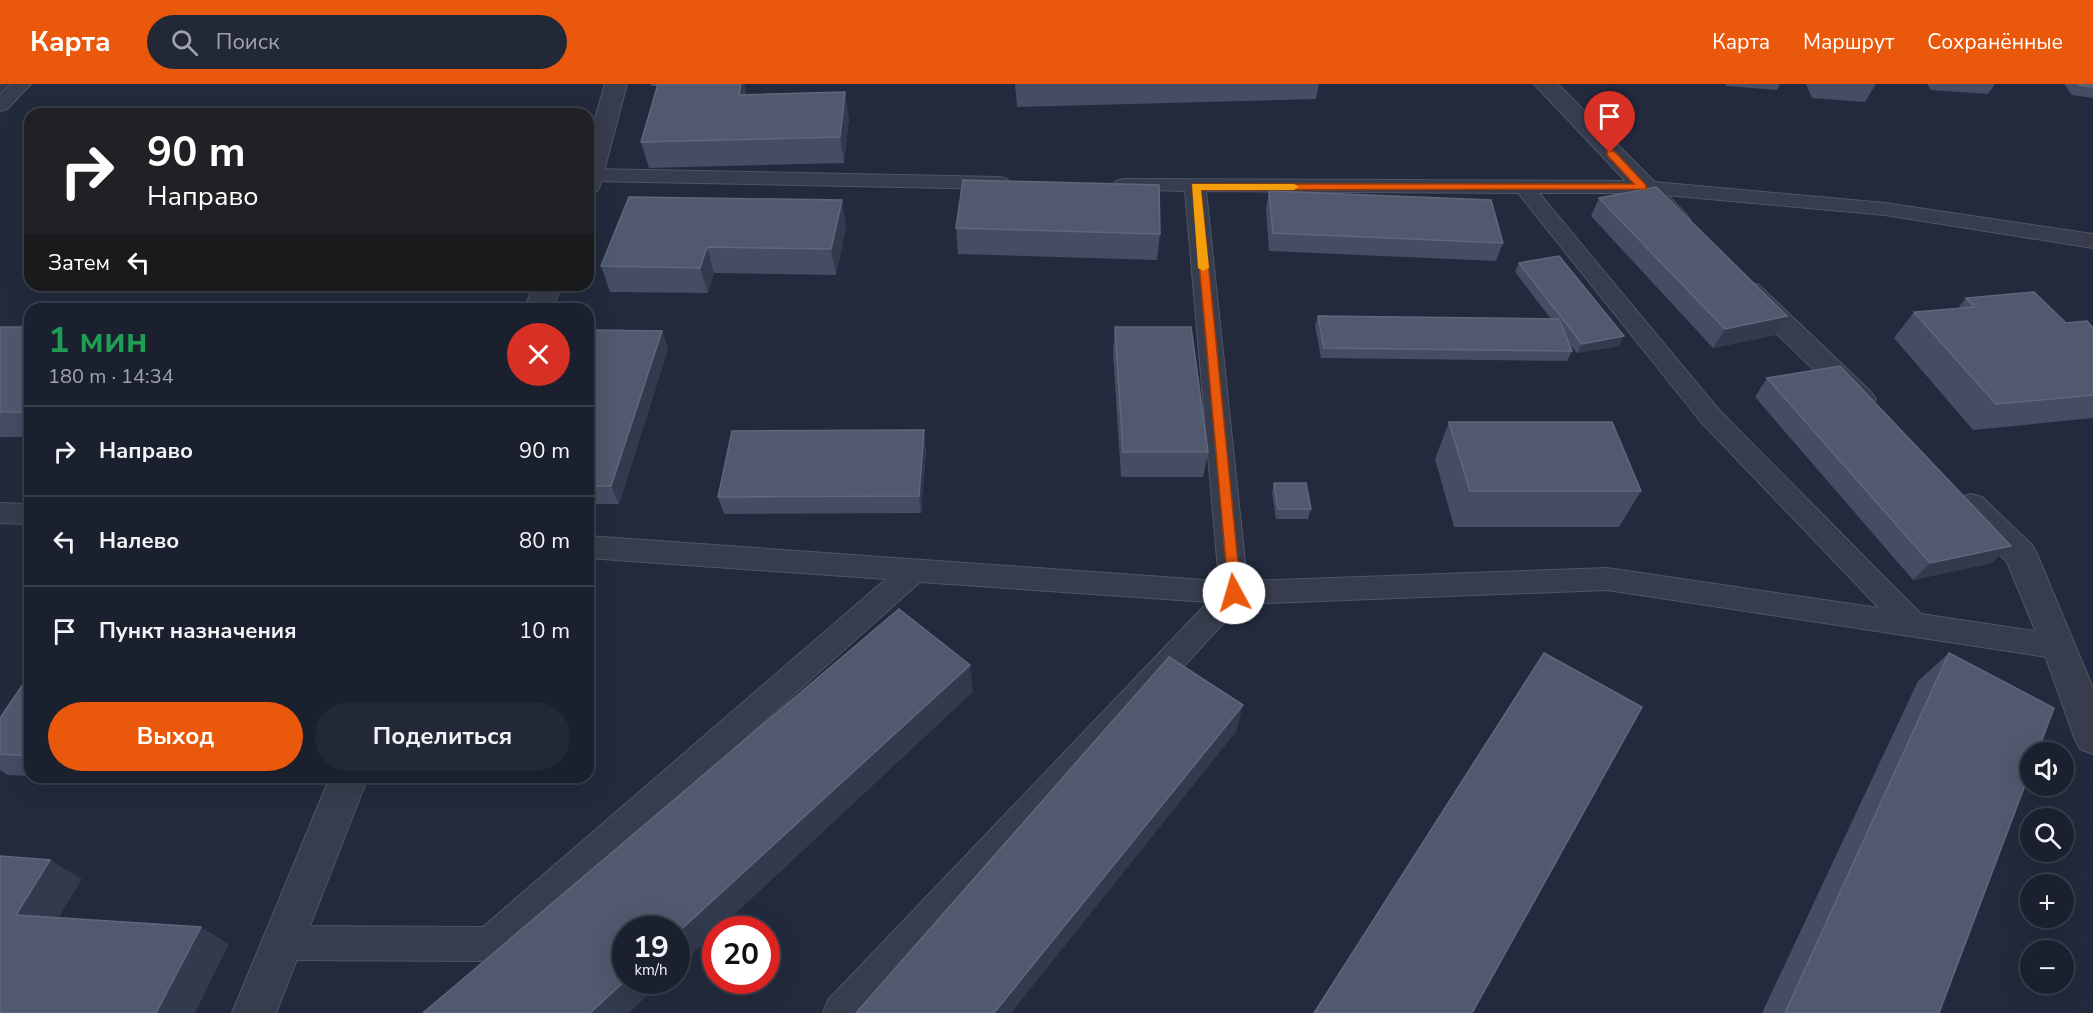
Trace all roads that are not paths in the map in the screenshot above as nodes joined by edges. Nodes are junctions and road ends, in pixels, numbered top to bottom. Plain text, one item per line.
1 (22, 84) edge
2 (616, 84) edge
3 (1545, 84) edge
4 (0, 105) edge
5 (594, 165) edge
6 (594, 180) edge
7 (1018, 183) edge
8 (1101, 185) edge
9 (1195, 187) junction
10 (1524, 187) junction
11 (1643, 187) junction
12 (1694, 237) edge
13 (2093, 241) edge
14 (1728, 270) edge
15 (1882, 420) edge
16 (1951, 487) edge
17 (0, 513) edge
18 (24, 514) edge
19 (594, 547) edge
20 (915, 570) junction
21 (1234, 593) junction
22 (1914, 626) junction
23 (2060, 647) junction
24 (2093, 737) edge
25 (347, 783) edge
26 (282, 943) junction
27 (254, 1013) edge
28 (841, 1013) edge

1 - 4 lane
2 - 5 street
3 - 11 street
6 - 7 lane
8 - 9 lane
9 - 10 lane
9 - 21 lane
10 - 11 lane
10 - 22 lane
11 - 12 street
11 - 13 lane
14 - 15 street
16 - 23 street
17 - 18 lane
19 - 20 lane
20 - 21 lane
20 - 26 lane
21 - 22 lane
21 - 28 lane
22 - 23 lane
23 - 24 street
25 - 26 street
26 - 27 street

